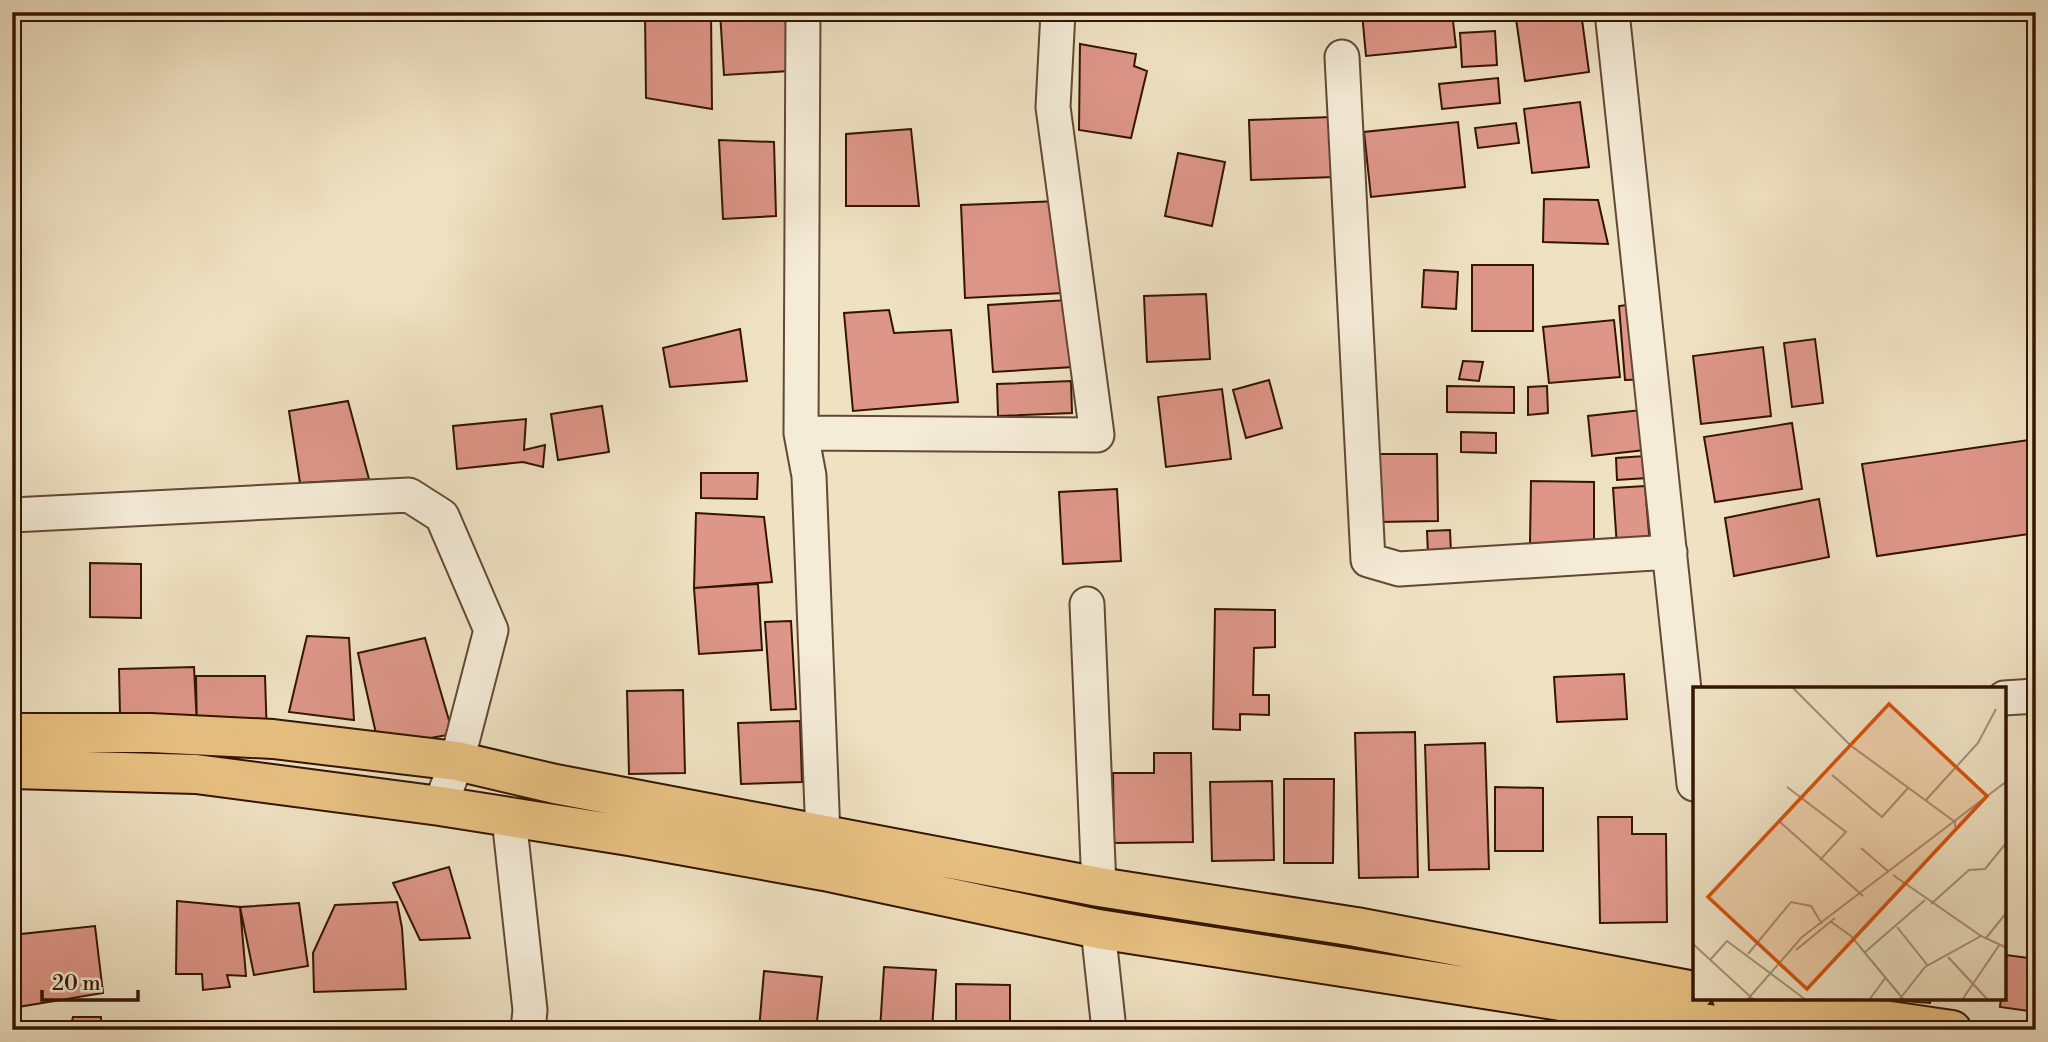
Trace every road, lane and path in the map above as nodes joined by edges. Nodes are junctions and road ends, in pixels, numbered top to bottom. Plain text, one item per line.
1 (803, 12) edge
2 (1058, 12) edge
3 (1612, 12) edge
4 (1342, 57) dead end
5 (802, 433) junction
6 (12, 515) edge
7 (1670, 552) junction
8 (1087, 604) dead end
9 (2036, 696) edge
10 (2006, 698) edge
11 (1690, 720) edge
12 (12, 733) edge
13 (1693, 758) edge
14 (457, 761) junction
15 (12, 769) edge
16 (440, 807) junction
17 (509, 818) junction
18 (825, 833) junction
19 (824, 871) junction
20 (1099, 887) junction
21 (1098, 929) junction
22 (1746, 1000) edge
23 (1705, 1004) edge
24 (528, 1030) edge
25 (1109, 1030) edge
26 (1746, 1030) edge
27 (1952, 1030) edge

1 - 5 street
2 - 5 street
3 - 7 street
4 - 7 street
5 - 18 street
6 - 14 street
7 - 11 street
8 - 20 street
9 - 10 street
11 - 13 street
12 - 14 highway
14 - 16 street
14 - 18 highway
15 - 16 highway
16 - 17 highway
17 - 19 highway
17 - 24 street
18 - 19 street
18 - 20 highway
19 - 21 highway
20 - 23 highway
21 - 23 highway
21 - 25 street
22 - 27 highway
23 - 26 highway

